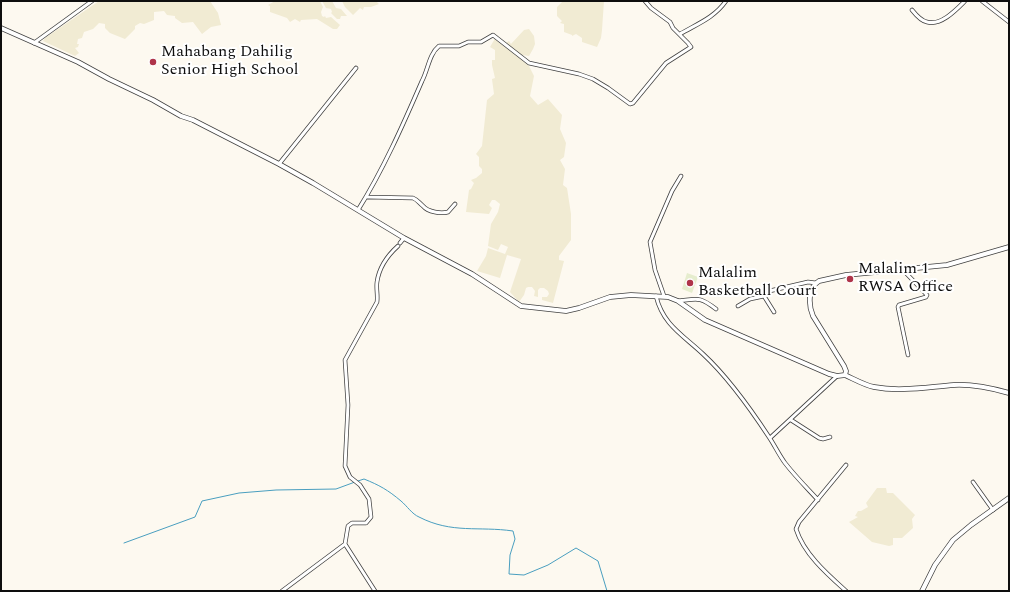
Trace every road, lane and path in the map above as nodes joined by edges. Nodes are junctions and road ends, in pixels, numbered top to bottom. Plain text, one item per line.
1 (92, 1) edge
2 (646, 1) edge
3 (726, 1) edge
4 (964, 1) edge
5 (982, 1) edge
6 (912, 10) dead end
7 (1009, 22) edge
8 (1, 28) edge
9 (680, 34) junction
10 (34, 43) junction
11 (356, 68) dead end
12 (279, 164) junction
13 (681, 176) dead end
14 (367, 197) junction
15 (455, 204) dead end
16 (358, 210) junction
17 (404, 238) junction
18 (1009, 247) edge
19 (903, 270) junction
20 (816, 283) junction
21 (656, 296) junction
22 (664, 296) junction
23 (764, 296) junction
24 (678, 301) junction
25 (738, 306) dead end
26 (716, 309) dead end
27 (774, 312) dead end
28 (908, 355) dead end
29 (845, 375) junction
30 (838, 376) junction
31 (1009, 393) edge
32 (791, 420) junction
33 (830, 437) dead end
34 (770, 438) junction
35 (846, 466) dead end
36 (973, 482) dead end
37 (1009, 498) edge
38 (818, 500) junction
39 (993, 510) junction
40 (346, 544) junction
41 (282, 591) edge
42 (375, 591) edge
43 (846, 591) edge
44 (922, 591) edge

1 - 10 street
2 - 9 street
3 - 9 street
4 - 6 street
5 - 7 street
8 - 10 street
9 - 14 street
10 - 12 street
11 - 12 street
12 - 16 street
13 - 22 street
14 - 15 street
14 - 16 street
16 - 17 street
17 - 21 street
17 - 40 street
18 - 19 street
19 - 20 street
19 - 28 street
20 - 23 street
20 - 29 street
21 - 22 street
21 - 34 street
22 - 24 street
23 - 25 street
23 - 27 street
24 - 26 street
24 - 30 street
29 - 30 street
29 - 31 street
30 - 32 street
32 - 33 street
32 - 34 street
34 - 38 street
35 - 38 street
36 - 39 street
37 - 39 street
38 - 43 street
39 - 44 street
40 - 41 street
40 - 42 street

